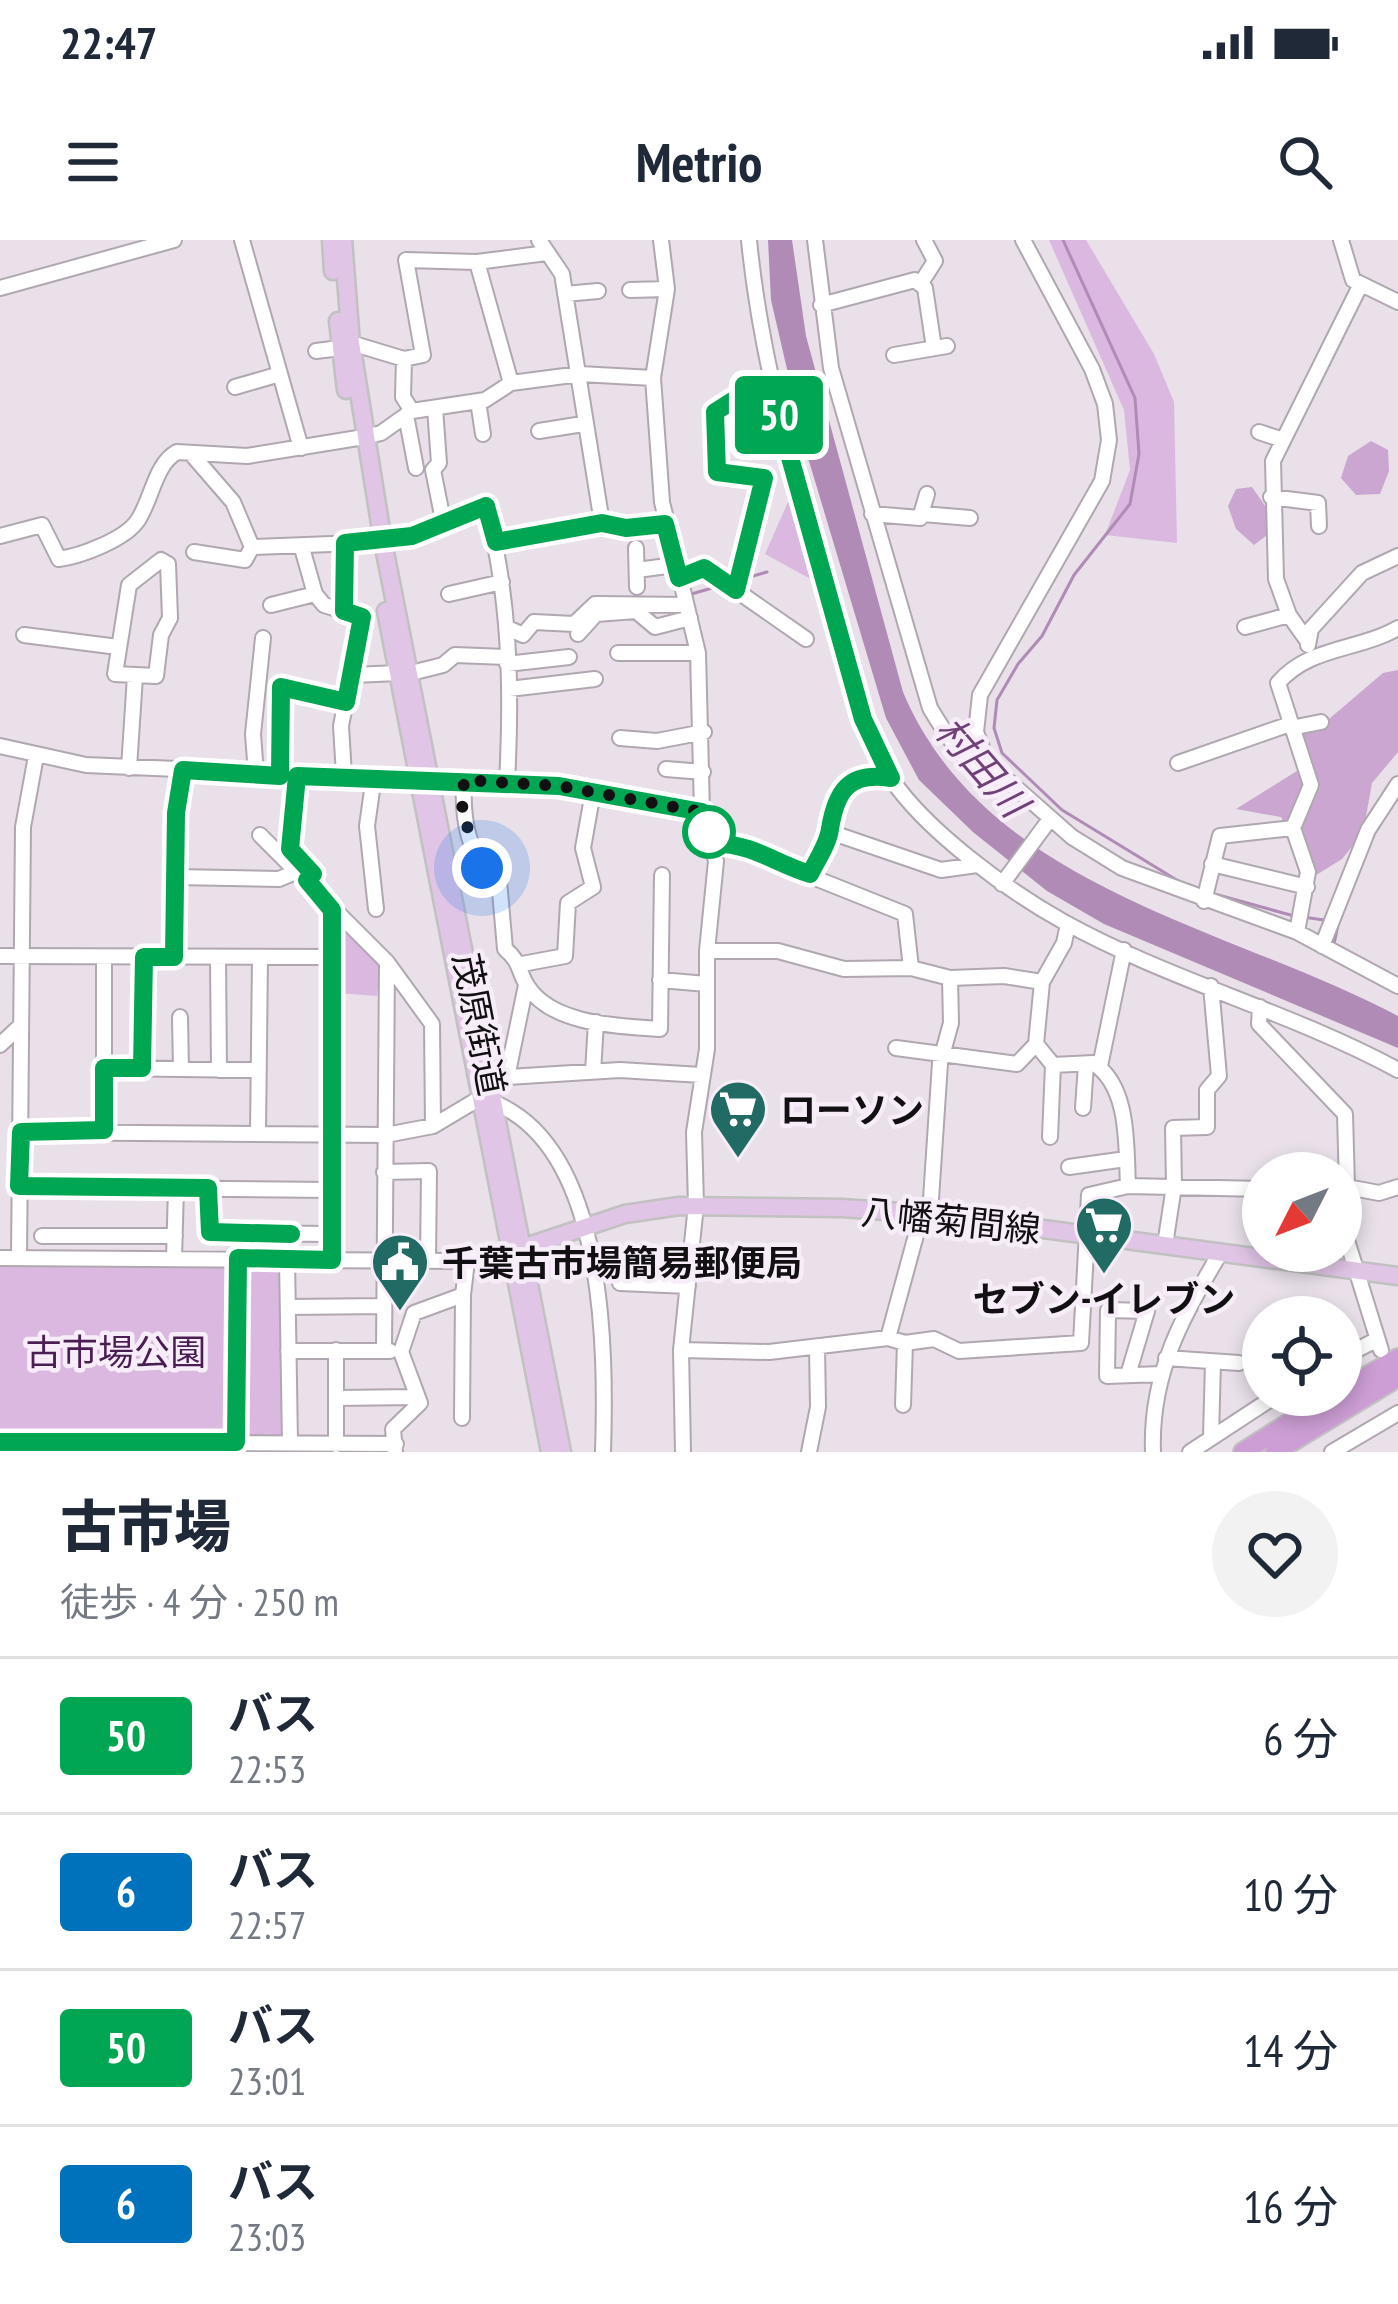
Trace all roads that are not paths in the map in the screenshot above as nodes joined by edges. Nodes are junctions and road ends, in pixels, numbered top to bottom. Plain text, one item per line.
1 (174, 240) edge
2 (242, 240) edge
3 (331, 240) edge
4 (343, 240) edge
5 (661, 240) edge
6 (749, 240) edge
7 (815, 240) edge
8 (924, 240) edge
9 (1023, 240) edge
10 (1341, 240) edge
11 (543, 246) edge
12 (476, 262) junction
13 (921, 283) junction
14 (1360, 286) junction
15 (0, 288) edge
16 (630, 290) dead end
17 (667, 290) junction
18 (598, 291) dead end
19 (566, 294) junction
20 (1398, 302) edge
21 (821, 305) junction
22 (346, 346) junction
23 (316, 351) dead end
24 (894, 355) dead end
25 (404, 359) junction
26 (280, 374) junction
27 (580, 374) junction
28 (653, 378) junction
29 (511, 382) junction
30 (235, 387) dead end
31 (774, 400) junction
32 (478, 401) junction
33 (435, 408) junction
34 (409, 413) junction
35 (583, 424) junction
36 (539, 431) dead end
37 (1258, 432) dead end
38 (483, 434) dead end
39 (359, 438) junction
40 (1283, 440) junction
41 (301, 448) junction
42 (194, 457) junction
43 (416, 468) dead end
44 (927, 494) dead end
45 (1271, 497) junction
46 (872, 514) junction
47 (923, 514) junction
48 (970, 518) dead end
49 (443, 520) junction
50 (602, 523) junction
51 (665, 524) junction
52 (1319, 526) dead end
53 (0, 536) edge
54 (378, 541) junction
55 (496, 542) junction
56 (345, 543) junction
57 (252, 547) junction
58 (302, 548) junction
59 (636, 548) dead end
60 (194, 552) dead end
61 (1398, 556) edge
62 (637, 570) junction
63 (677, 571) junction
64 (502, 582) junction
65 (637, 587) dead end
66 (736, 590) junction
67 (315, 594) junction
68 (448, 594) dead end
69 (272, 605) dead end
70 (344, 611) junction
71 (688, 611) junction
72 (1289, 615) junction
73 (1245, 627) dead end
74 (508, 628) junction
75 (1398, 628) edge
76 (578, 634) dead end
77 (24, 635) dead end
78 (263, 638) dead end
79 (806, 639) dead end
80 (1306, 639) junction
81 (118, 647) junction
82 (618, 653) dead end
83 (698, 653) junction
84 (1311, 656) junction
85 (569, 657) dead end
86 (507, 660) junction
87 (404, 673) junction
88 (352, 675) junction
89 (135, 676) junction
90 (595, 679) dead end
91 (509, 689) junction
92 (346, 702) junction
93 (1321, 722) dead end
94 (1291, 726) junction
95 (704, 732) junction
96 (620, 738) dead end
97 (0, 746) edge
98 (36, 756) junction
99 (1178, 763) dead end
100 (129, 768) junction
101 (666, 769) dead end
102 (183, 770) junction
103 (703, 772) junction
104 (256, 774) junction
105 (344, 775) junction
106 (280, 776) junction
107 (297, 776) junction
108 (374, 776) junction
109 (425, 778) junction
110 (891, 778) junction
111 (464, 780) junction
112 (1006, 780) junction
113 (507, 782) junction
114 (1398, 784) edge
115 (593, 792) junction
116 (702, 812) junction
117 (1050, 819) junction
118 (1293, 828) junction
119 (830, 832) junction
120 (260, 835) dead end
121 (470, 836) junction
122 (444, 843) junction
123 (714, 843) junction
124 (1212, 864) junction
125 (977, 865) junction
126 (662, 874) dead end
127 (810, 874) junction
128 (303, 875) junction
129 (175, 877) junction
130 (1002, 884) junction
131 (1307, 887) junction
132 (1204, 902) junction
133 (376, 909) dead end
134 (332, 910) junction
135 (1068, 924) junction
136 (1297, 932) junction
137 (1322, 946) junction
138 (1124, 950) junction
139 (707, 951) junction
140 (0, 956) edge
141 (332, 956) junction
142 (22, 957) junction
143 (104, 957) junction
144 (144, 957) junction
145 (174, 957) junction
146 (218, 957) junction
147 (260, 957) junction
148 (386, 962) junction
149 (522, 964) junction
150 (911, 968) junction
151 (950, 978) junction
152 (660, 980) junction
153 (1042, 982) junction
154 (707, 984) junction
155 (526, 985) junction
156 (1211, 986) junction
157 (1398, 986) edge
158 (1260, 1006) junction
159 (180, 1017) dead end
160 (596, 1022) junction
161 (19, 1027) junction
162 (1036, 1044) junction
163 (0, 1045) edge
164 (896, 1048) dead end
165 (943, 1052) junction
166 (1054, 1065) junction
167 (1093, 1065) junction
168 (104, 1068) junction
169 (142, 1068) junction
170 (181, 1069) junction
171 (219, 1070) junction
172 (259, 1070) junction
173 (1398, 1070) edge
174 (593, 1072) junction
175 (701, 1075) junction
176 (508, 1077) junction
177 (489, 1097) junction
178 (1083, 1108) dead end
179 (433, 1126) junction
180 (104, 1130) junction
181 (21, 1132) junction
182 (258, 1133) junction
183 (332, 1133) junction
184 (386, 1135) junction
185 (1050, 1137) dead end
186 (1345, 1152) edge
187 (1126, 1159) junction
188 (1069, 1167) dead end
189 (384, 1172) junction
190 (19, 1186) junction
191 (1128, 1186) junction
192 (1174, 1186) junction
193 (1398, 1187) edge
194 (176, 1188) junction
195 (208, 1188) junction
196 (1242, 1188) edge
197 (332, 1190) junction
198 (1362, 1192) edge
199 (696, 1205) junction
200 (926, 1214) junction
201 (587, 1227) junction
202 (332, 1234) junction
203 (1084, 1235) junction
204 (42, 1236) dead end
205 (91, 1236) junction
206 (175, 1236) junction
207 (1165, 1245) junction
208 (516, 1250) junction
209 (1221, 1252) junction
210 (1242, 1255) edge
211 (19, 1257) junction
212 (0, 1258) edge
213 (93, 1258) junction
214 (174, 1258) junction
215 (238, 1258) junction
216 (383, 1258) junction
217 (287, 1259) junction
218 (332, 1260) junction
219 (428, 1260) junction
220 (467, 1261) junction
221 (1362, 1271) edge
222 (1353, 1272) edge
223 (1398, 1276) edge
224 (620, 1283) dead end
225 (688, 1286) junction
226 (463, 1295) junction
227 (384, 1306) junction
228 (288, 1307) junction
229 (888, 1338) junction
230 (905, 1343) junction
231 (817, 1347) junction
232 (1385, 1349) edge
233 (336, 1350) junction
234 (384, 1350) junction
235 (682, 1350) junction
236 (288, 1351) junction
237 (401, 1352) junction
238 (1166, 1358) junction
239 (1213, 1362) junction
240 (1239, 1363) dead end
241 (1362, 1370) edge
242 (1161, 1374) junction
243 (1128, 1375) junction
244 (1398, 1377) edge
245 (416, 1397) junction
246 (336, 1398) junction
247 (903, 1406) dead end
248 (1398, 1413) edge
249 (1244, 1416) edge
250 (1300, 1416) edge
251 (462, 1418) dead end
252 (1211, 1437) junction
253 (0, 1443) edge
254 (290, 1443) junction
255 (337, 1444) junction
256 (162, 1447) edge
257 (236, 1447) edge
258 (396, 1448) edge
259 (5, 1452) edge
260 (550, 1452) edge
261 (562, 1452) edge
262 (603, 1452) edge
263 (683, 1452) edge
264 (809, 1452) edge
265 (1153, 1452) edge
266 (1190, 1452) edge
267 (1243, 1452) edge
268 (1275, 1452) edge
269 (1332, 1452) edge

1 - 15 street
2 - 26 street
3 - 22 main road, 茂原街道
4 - 22 main road, 茂原街道
5 - 17 street
6 - 31 street
7 - 21 street
8 - 13 street
9 - 112 street
10 - 14 street
11 - 12 street
11 - 19 street
12 - 25 street
12 - 29 street
13 - 21 street
13 - 24 street
14 - 20 street
14 - 40 street
16 - 17 street
17 - 28 street
18 - 19 street
19 - 27 street
21 - 46 street
22 - 23 street
22 - 25 street
22 - 39 main road, 茂原街道
25 - 34 street
26 - 30 street
26 - 41 street
27 - 28 street
27 - 29 street
27 - 35 street
28 - 51 street
29 - 32 street
31 - 66 street
31 - 110 street
32 - 33 street
32 - 38 street
33 - 34 street
33 - 49 street
34 - 39 street
34 - 43 street
35 - 36 street
35 - 50 street
37 - 40 street
39 - 41 street
39 - 54 main road, 茂原街道
40 - 45 street
41 - 42 street
42 - 53 street
42 - 57 street
44 - 47 street
45 - 52 street
45 - 72 street
46 - 47 street
46 - 112 street
47 - 48 street
49 - 54 street
49 - 55 street
50 - 51 street
50 - 55 street
51 - 63 street
54 - 56 street
54 - 87 main road, 茂原街道
55 - 64 street
56 - 58 street
56 - 70 street
57 - 58 street
57 - 60 street
58 - 67 street
59 - 62 street
61 - 80 street
62 - 63 street
62 - 65 street
63 - 66 street
63 - 71 street
64 - 68 street
64 - 74 street
66 - 79 street
67 - 69 street
67 - 70 street
70 - 88 street
71 - 74 street
71 - 76 street
71 - 83 street
72 - 73 street
72 - 80 street
74 - 86 street
75 - 84 street
77 - 81 street
78 - 104 street
80 - 84 street
81 - 89 street
81 - 89 street
82 - 83 street
83 - 95 street
84 - 94 street
85 - 86 street
86 - 87 street
86 - 91 street
87 - 88 street
87 - 109 main road, 茂原街道
88 - 92 street
89 - 100 street
90 - 91 street
91 - 113 street
92 - 105 street
92 - 106 street
93 - 94 street
94 - 99 street
94 - 118 street
95 - 96 street
95 - 103 street
97 - 98 street
98 - 100 street
98 - 142 street
100 - 102 street
101 - 103 street
102 - 104 street
102 - 129 street
103 - 116 street
104 - 106 street
105 - 107 street
105 - 108 street
106 - 107 street
107 - 128 street
108 - 109 street
108 - 133 street
109 - 111 street
109 - 122 main road, 茂原街道
109 - 177 main road, 茂原街道
110 - 119 street
110 - 125 street
111 - 113 street
111 - 121 street
112 - 117 street
113 - 115 street
114 - 137 street
115 - 116 street
115 - 149 street
116 - 123 street
117 - 130 street
117 - 132 street
118 - 124 street
118 - 131 street
119 - 125 street
119 - 127 street
120 - 128 street
121 - 122 street
121 - 149 street
122 - 177 main road, 茂原街道
123 - 127 street
123 - 139 street
124 - 131 street
124 - 132 street
125 - 130 street
126 - 152 street
127 - 150 street
128 - 129 street
128 - 134 street
129 - 145 street
130 - 135 street
131 - 136 street
132 - 136 street
134 - 141 street
134 - 148 street
135 - 138 street
135 - 153 street
136 - 137 street
137 - 157 street
138 - 156 street
138 - 167 street
139 - 150 street
139 - 154 street
140 - 142 street
141 - 147 street
141 - 183 street
142 - 143 street
142 - 161 street
143 - 144 street
143 - 168 street
144 - 145 street
144 - 169 street
145 - 146 street
146 - 147 street
146 - 171 street
147 - 172 street
148 - 179 street
148 - 184 street
149 - 155 street
150 - 151 street
151 - 153 street
151 - 165 street
152 - 154 street
152 - 160 street
153 - 162 street
154 - 175 street
155 - 160 street
155 - 176 street
156 - 158 street
156 - 192 street
158 - 173 street
158 - 186 street
159 - 170 street
160 - 174 street
161 - 163 street
161 - 181 street
162 - 165 street
162 - 166 street
164 - 165 street
165 - 200 street
166 - 167 street
166 - 185 street
167 - 178 street
167 - 187 street
168 - 169 street
168 - 180 street
169 - 170 street
170 - 171 street
171 - 172 street
172 - 182 street
174 - 175 street
174 - 176 street
175 - 199 street
176 - 177 street
177 - 179 street
177 - 201 street
177 - 208 main road, 茂原街道
179 - 184 street
180 - 181 street
180 - 182 street
181 - 190 street
182 - 183 street
183 - 184 street
183 - 197 street
184 - 189 street
187 - 188 street
187 - 191 street
189 - 216 street
189 - 219 street
190 - 194 street
190 - 211 street
191 - 192 street
191 - 203 street
192 - 196 street
192 - 207 street
193 - 198 street
194 - 195 street
194 - 206 street
195 - 197 street
195 - 202 street
197 - 202 street
199 - 200 main road, 八幡菊間線
199 - 201 main road, 八幡菊間線
199 - 225 street
200 - 203 main road, 八幡菊間線
200 - 229 street
201 - 208 main road, 八幡菊間線
201 - 262 street
202 - 218 street
203 - 207 main road, 八幡菊間線
203 - 230 street
204 - 205 street
205 - 206 street
205 - 213 street
206 - 214 street
207 - 209 main road, 八幡菊間線
208 - 220 street
208 - 260 main road, 茂原街道
208 - 261 main road, 茂原街道
209 - 210 main road, 八幡菊間線
209 - 238 street
211 - 212 street
211 - 213 street
213 - 214 street
214 - 215 street
215 - 217 street
215 - 257 street
216 - 218 street
216 - 219 street
216 - 227 street
217 - 218 street
217 - 228 street
219 - 220 street
220 - 226 street
221 - 223 main road, 八幡菊間線
222 - 232 street
224 - 225 street
225 - 235 street
226 - 237 street
226 - 251 street
227 - 228 street
227 - 234 street
228 - 236 street
229 - 230 street
229 - 231 street
230 - 247 street
231 - 235 street
231 - 264 street
232 - 241 highway
233 - 234 street
233 - 236 street
233 - 246 street
234 - 237 street
235 - 263 street
236 - 254 street
237 - 245 street
238 - 239 street
238 - 242 street
239 - 240 street
239 - 252 street
242 - 243 street
242 - 265 street
243 - 243 street
244 - 268 highway
245 - 246 street
245 - 258 street
246 - 255 street
248 - 269 street
249 - 252 street
250 - 267 highway
252 - 266 street
253 - 256 street
253 - 259 street
254 - 255 street
254 - 257 street
255 - 258 street
256 - 257 street

